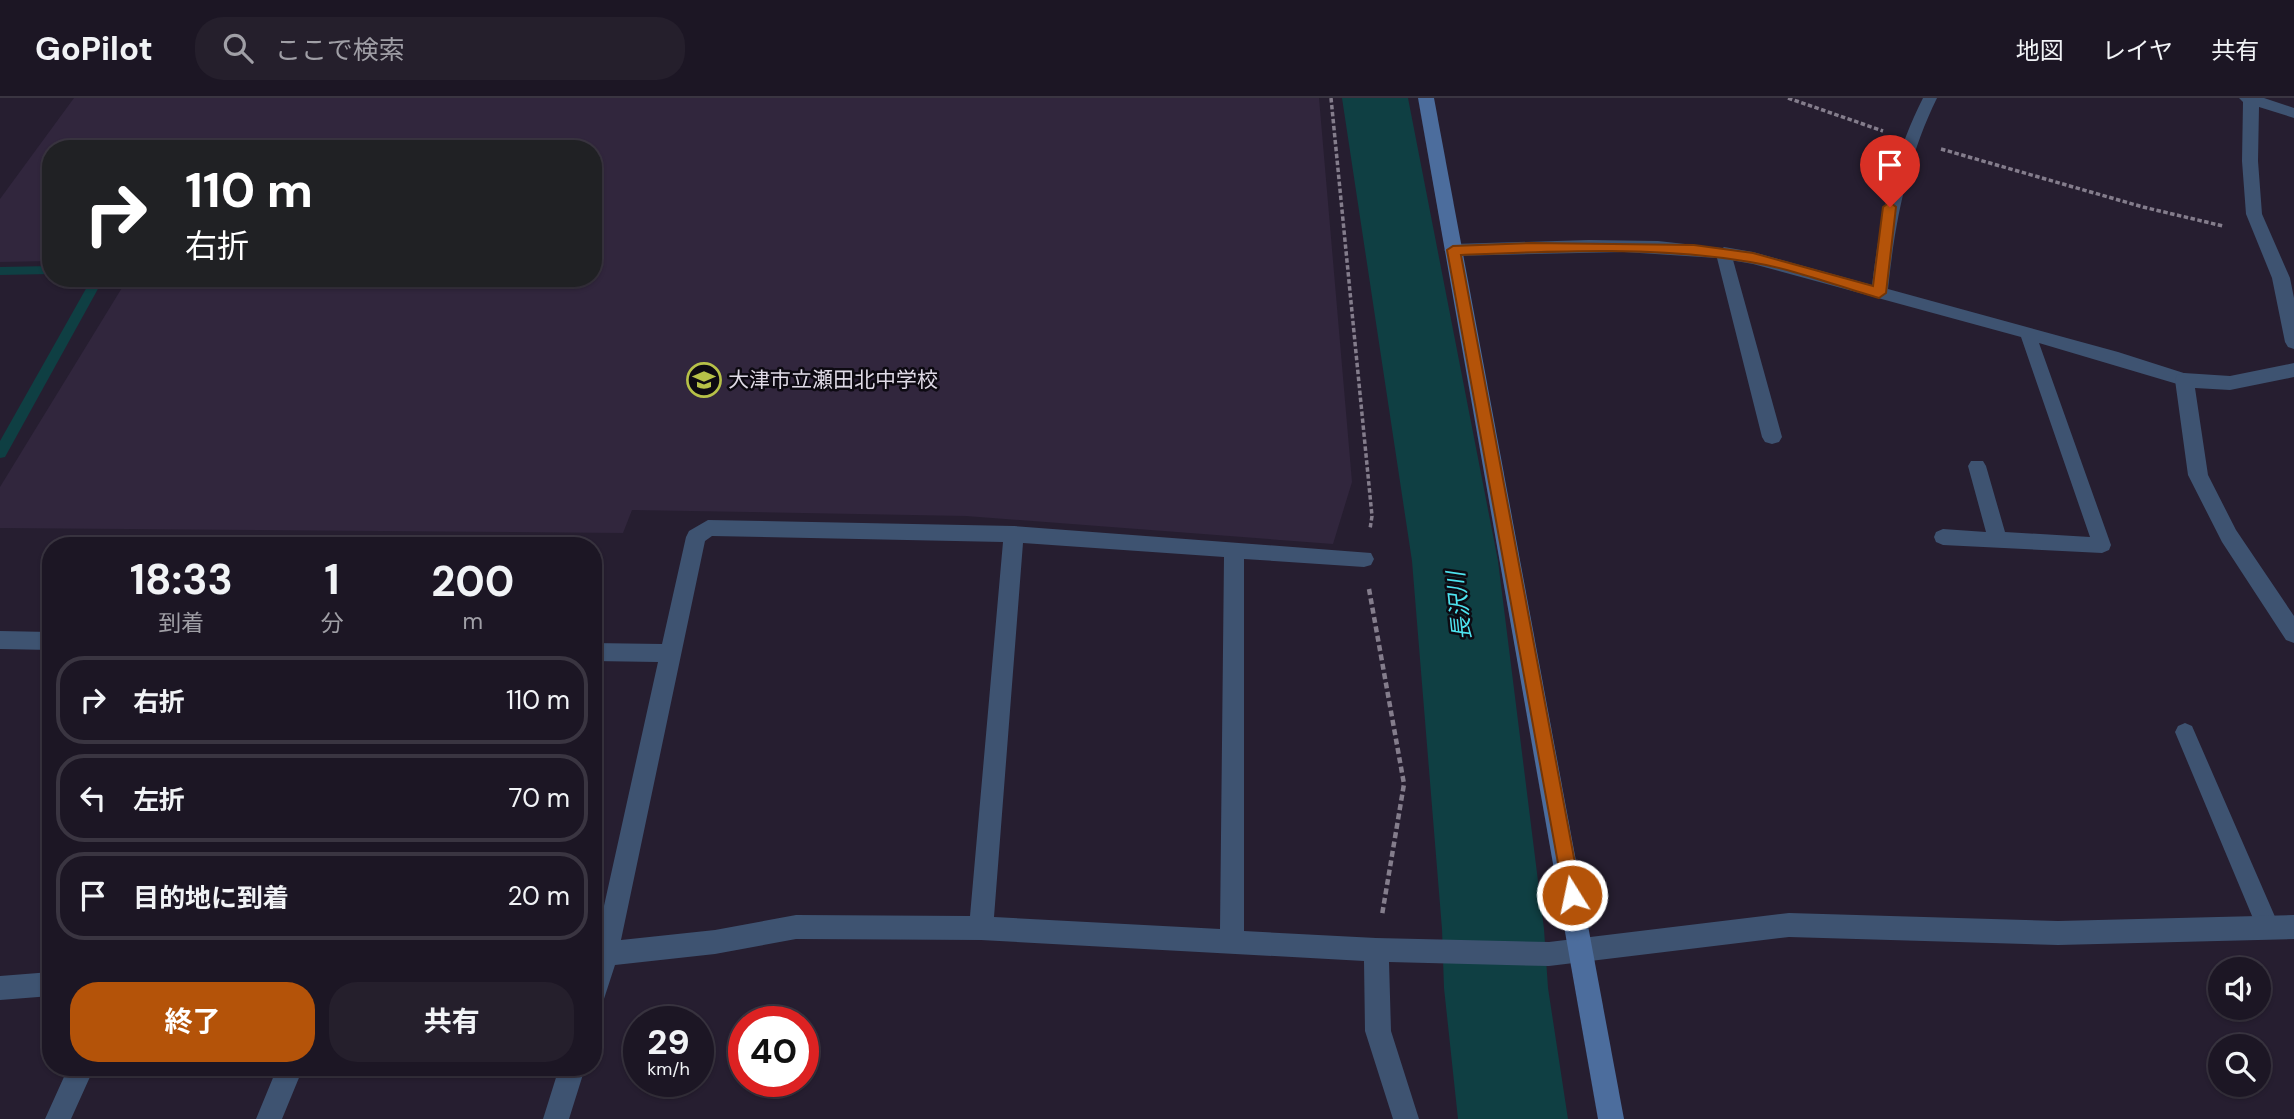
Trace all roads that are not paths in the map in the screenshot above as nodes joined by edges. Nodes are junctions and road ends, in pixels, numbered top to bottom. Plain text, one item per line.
1 (1426, 98) edge
2 (1930, 98) edge
3 (2249, 99) edge
4 (2294, 113) edge
5 (1453, 250) junction
6 (1724, 253) junction
7 (1879, 293) junction
8 (2028, 334) junction
9 (2294, 342) edge
10 (2294, 370) edge
11 (2184, 380) junction
12 (1772, 437) dead end
13 (1976, 466) dead end
14 (1014, 534) junction
15 (1944, 537) dead end
16 (1998, 540) junction
17 (1234, 550) junction
18 (1364, 559) road end
19 (2294, 635) edge
20 (0, 640) edge
21 (42, 641) edge
22 (602, 652) edge
23 (671, 653) junction
24 (2185, 732) dead end
25 (2268, 927) junction
26 (2294, 927) edge
27 (981, 928) junction
28 (1232, 943) junction
29 (602, 946) edge
30 (1376, 950) junction
31 (1582, 950) junction
32 (602, 954) edge
33 (42, 985) edge
34 (0, 988) edge
35 (78, 1076) edge
36 (287, 1076) edge
37 (569, 1076) edge
38 (58, 1119) edge
39 (270, 1119) edge
40 (556, 1119) edge
41 (1406, 1119) edge
42 (1611, 1119) edge

1 - 5 street
2 - 7 lane
3 - 4 street
3 - 9 street
5 - 6 street
5 - 31 street
6 - 7 lane
6 - 12 street
7 - 8 lane
8 - 11 lane
8 - 16 lane
10 - 11 street
11 - 19 street
13 - 16 lane
14 - 17 street
14 - 23 street
14 - 27 street
15 - 16 lane
17 - 18 street
17 - 28 street
20 - 21 street
22 - 23 street
23 - 29 street
24 - 25 lane
25 - 26 street
25 - 31 street
27 - 28 street
27 - 32 street
28 - 30 street
30 - 31 street
30 - 41 street
31 - 42 street
33 - 34 street
35 - 38 street
36 - 39 street
37 - 40 street

